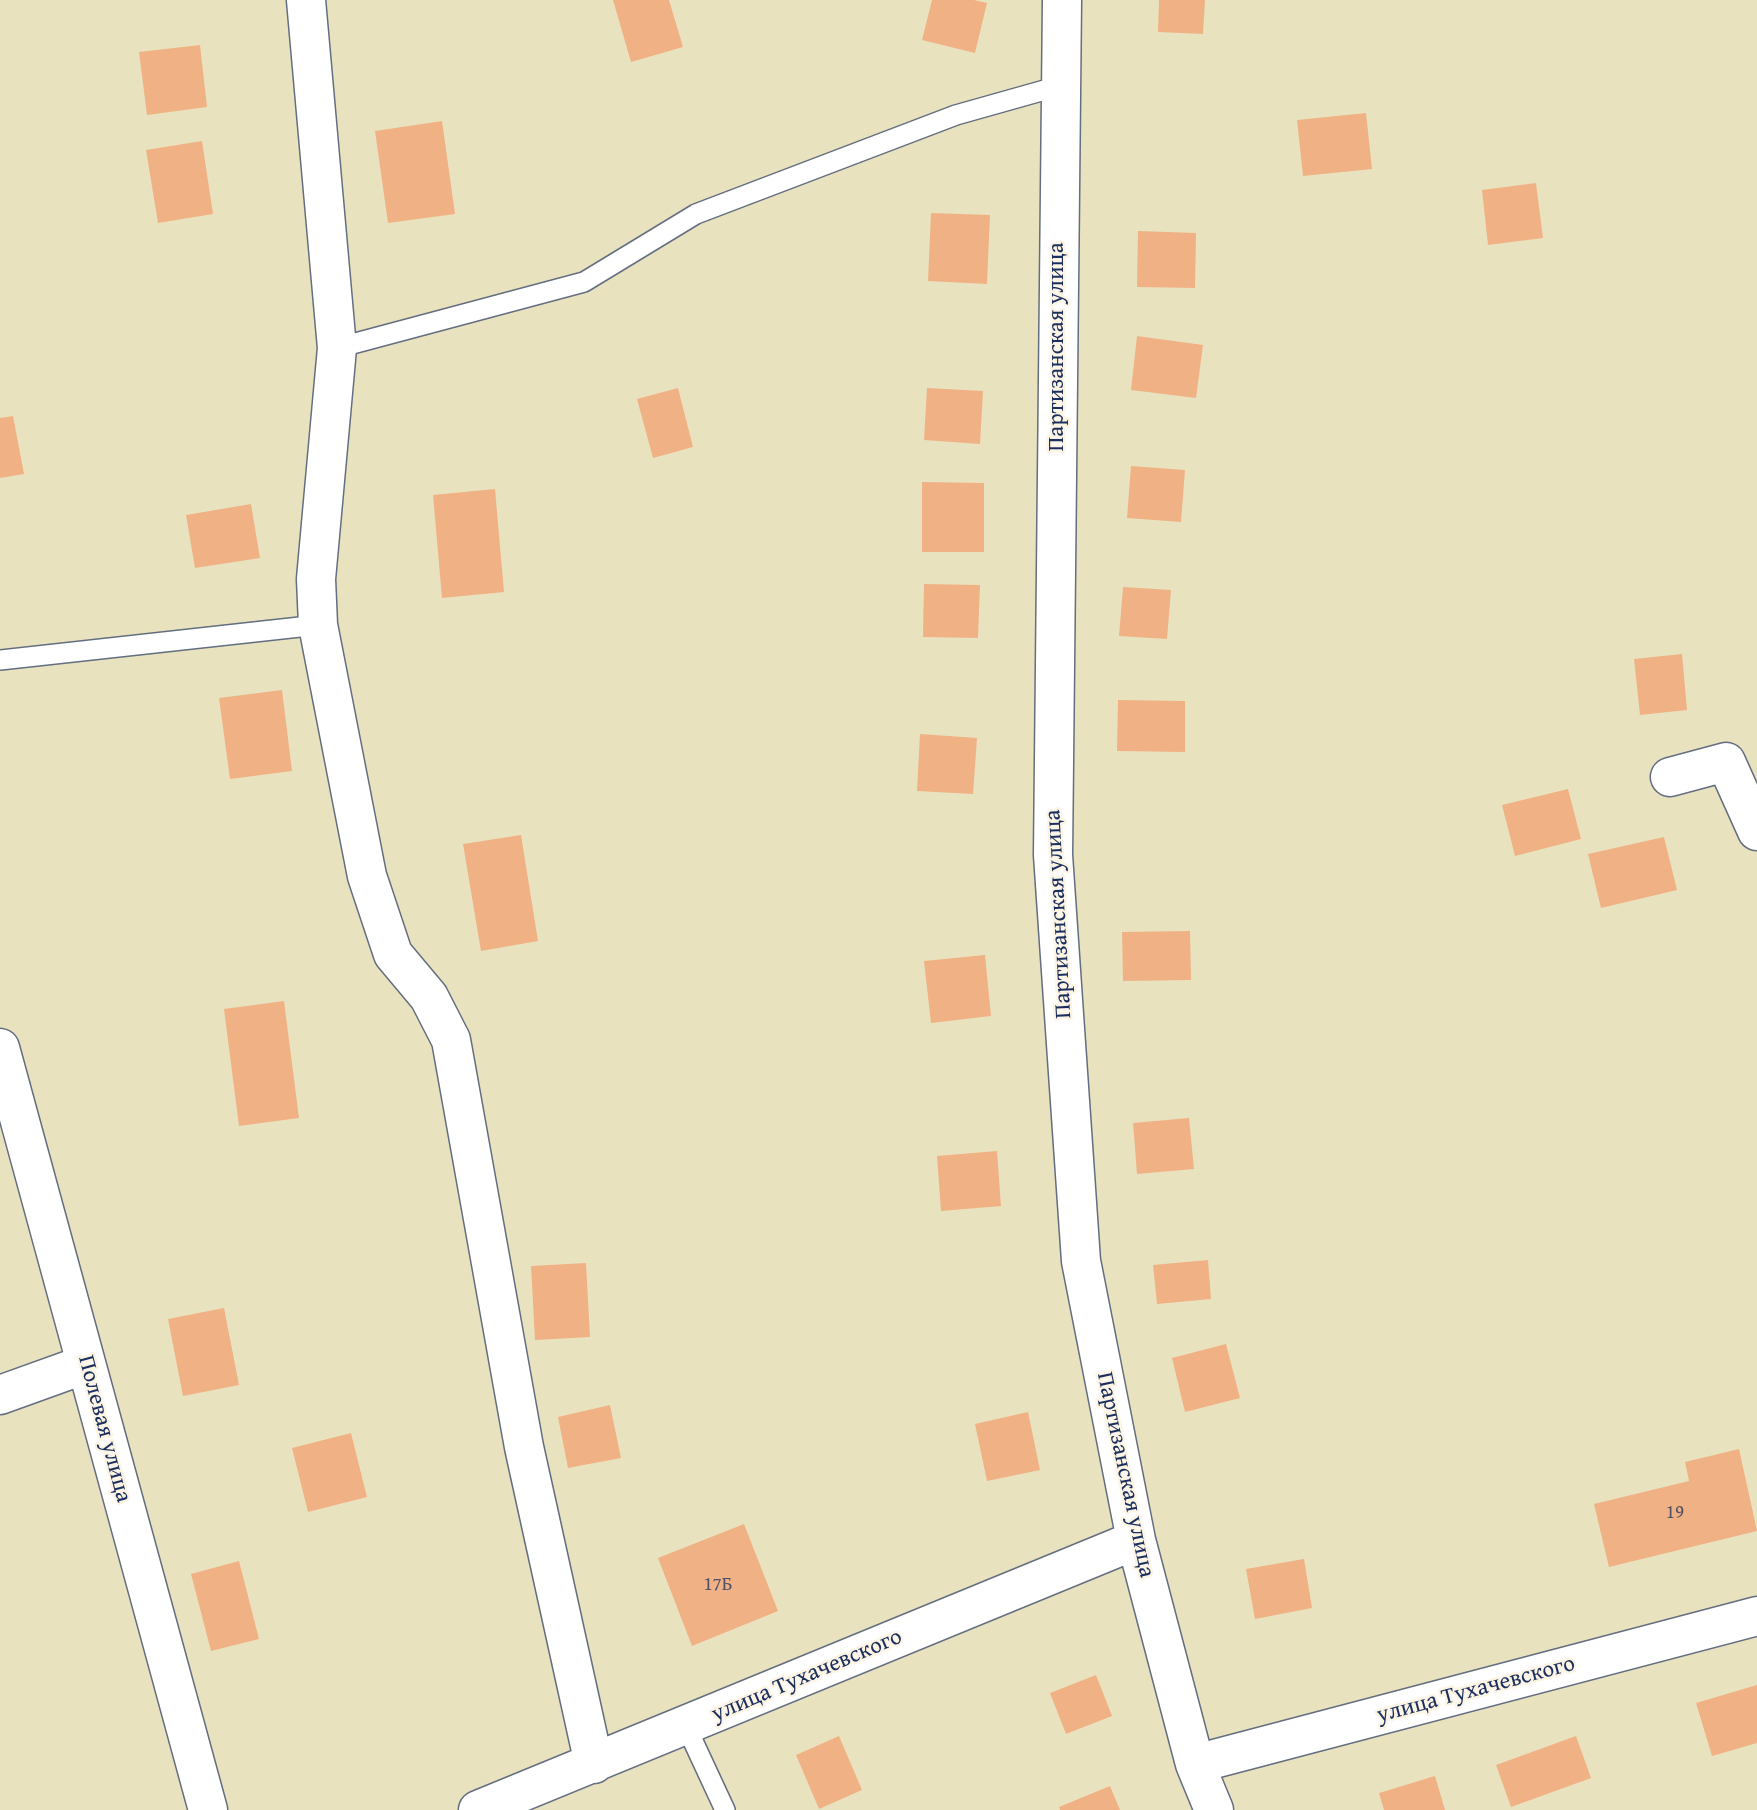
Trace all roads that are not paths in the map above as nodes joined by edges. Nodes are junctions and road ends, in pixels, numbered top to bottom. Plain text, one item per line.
1 (306, 0) edge
2 (1062, 0) edge
3 (1059, 86) junction
4 (337, 348) junction
5 (318, 625) junction
6 (0, 660) edge
7 (1670, 777) dead end
8 (1757, 831) edge
9 (0, 1048) edge
10 (86, 1364) junction
11 (0, 1395) edge
12 (1136, 1539) junction
13 (1757, 1616) edge
14 (686, 1726) junction
15 (594, 1764) junction
16 (1195, 1764) junction
17 (208, 1810) edge
18 (478, 1810) edge
19 (725, 1810) edge
20 (1214, 1810) edge

1 - 4 street
2 - 3 street, Партизанская улица
3 - 4 lane
3 - 12 street, Партизанская улица
4 - 5 street
5 - 6 lane
5 - 15 street
7 - 8 street
9 - 10 street, Полевая улица
10 - 11 street
10 - 17 street, Полевая улица
12 - 14 street, улица Тухачевского
12 - 16 street, Партизанская улица
13 - 16 street, улица Тухачевского
14 - 15 street, улица Тухачевского
14 - 19 lane
15 - 18 street, улица Тухачевского
16 - 20 street, Партизанская улица

